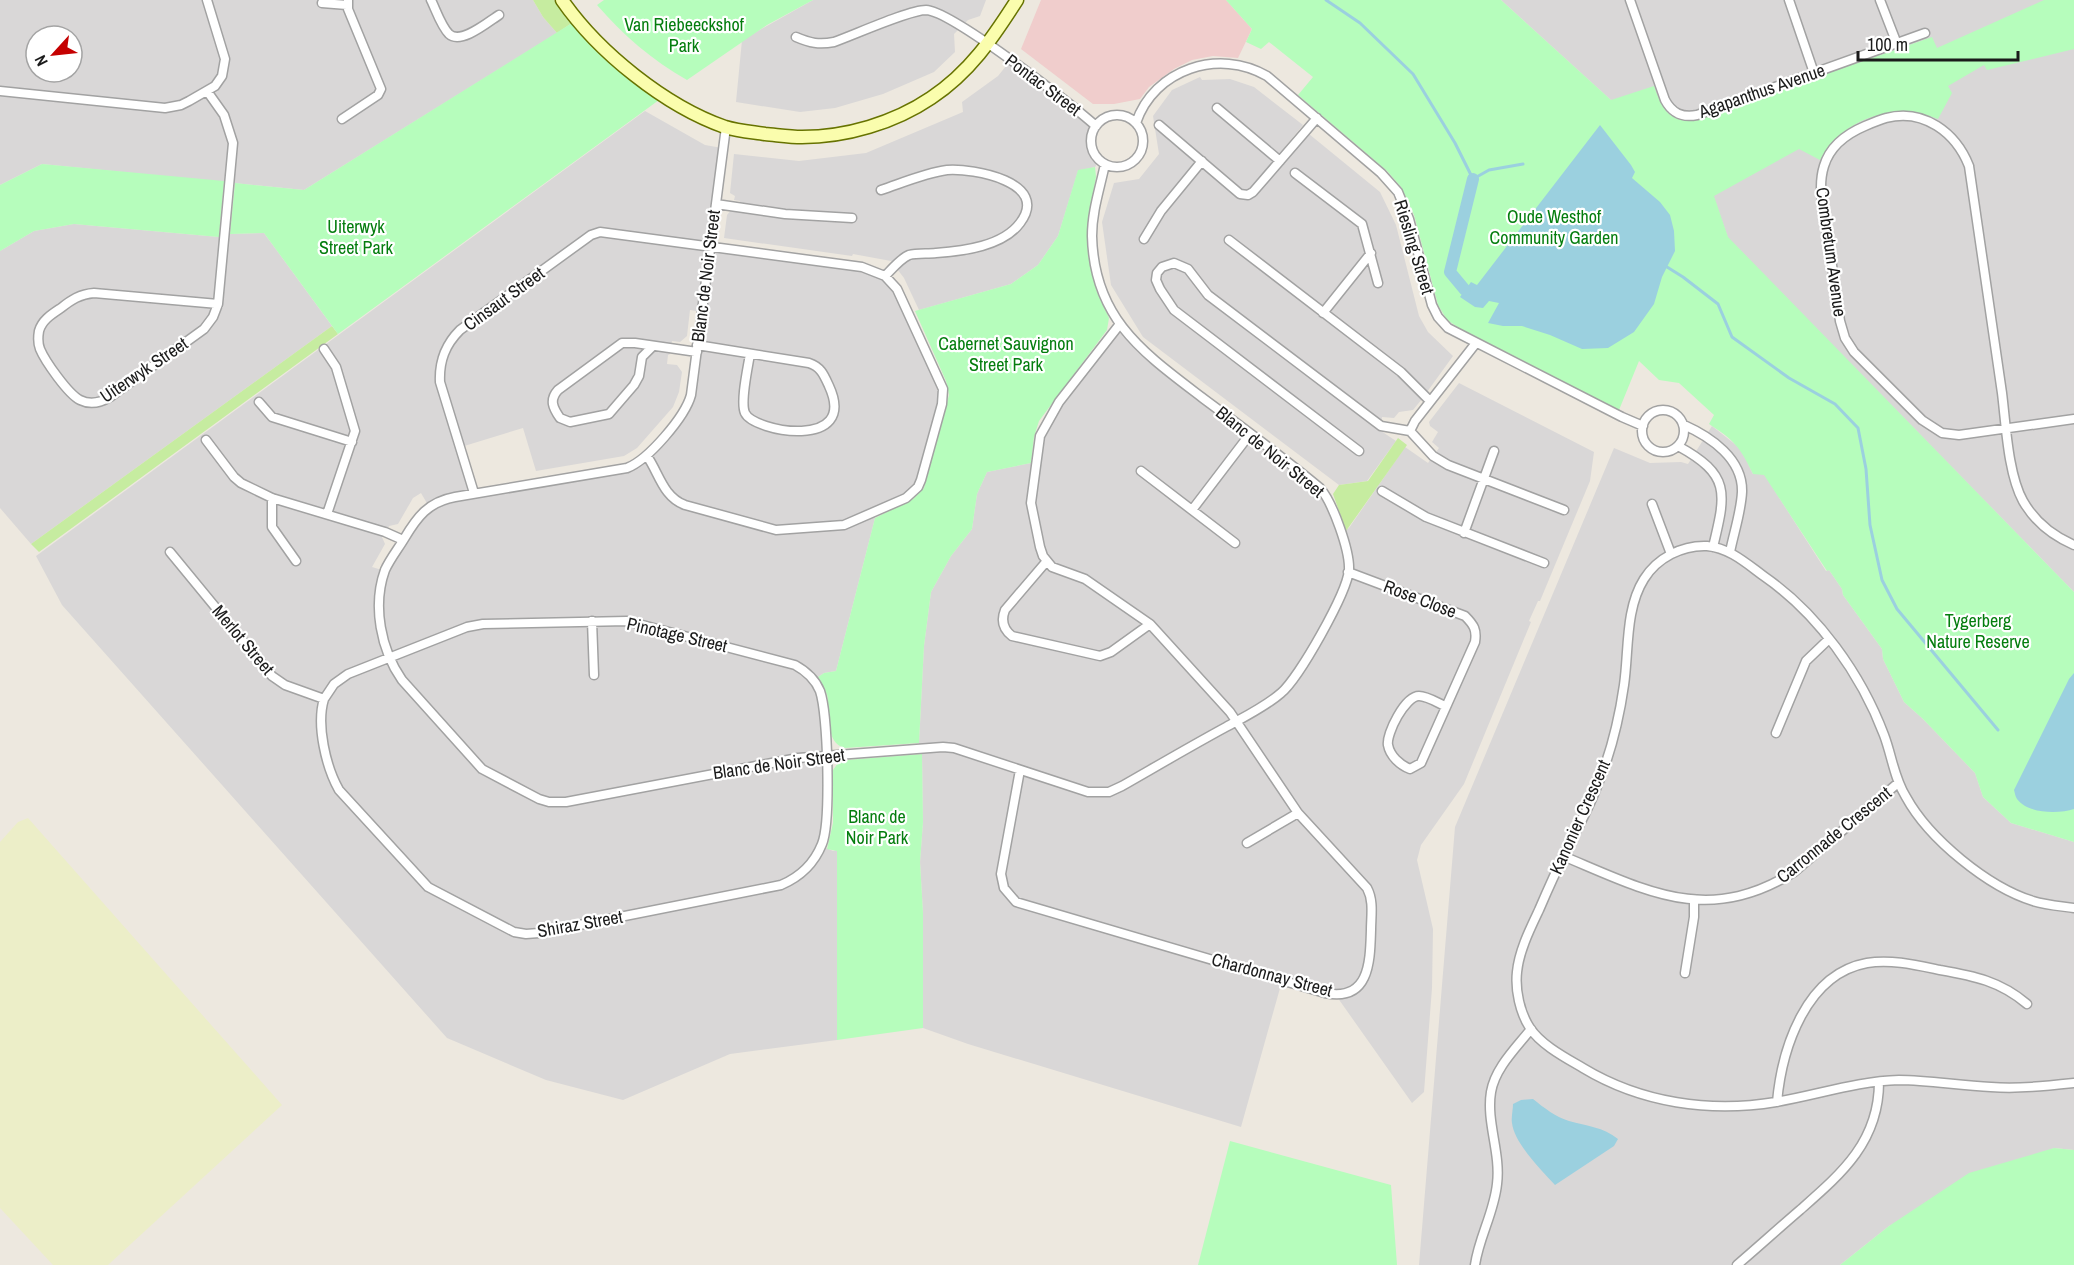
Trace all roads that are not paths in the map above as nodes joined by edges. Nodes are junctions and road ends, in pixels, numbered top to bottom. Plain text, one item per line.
1 (207, 0) edge
2 (431, 0) edge
3 (562, 0) edge
4 (1017, 0) edge
5 (1630, 0) edge
6 (1789, 0) edge
7 (1880, 0) edge
8 (347, 2) edge
9 (322, 3) dead end
10 (499, 15) dead end
11 (1925, 33) dead end
12 (796, 37) dead end
13 (989, 44) junction
14 (1897, 44) junction
15 (1814, 73) junction
16 (0, 91) edge
17 (207, 91) junction
18 (1217, 108) dead end
19 (1317, 118) junction
20 (342, 119) dead end
21 (1136, 123) junction
22 (1159, 125) dead end
23 (1096, 126) junction
24 (726, 127) junction
25 (1202, 161) junction
26 (1280, 161) junction
27 (1105, 164) junction
28 (1295, 173) dead end
29 (881, 190) dead end
30 (716, 204) junction
31 (852, 218) dead end
32 (1144, 239) dead end
33 (1229, 240) dead end
34 (711, 246) junction
35 (1371, 253) junction
36 (885, 276) junction
37 (1378, 283) dead end
38 (218, 304) junction
39 (1323, 313) junction
40 (1120, 324) junction
41 (1476, 343) junction
42 (653, 346) junction
43 (697, 348) junction
44 (324, 349) dead end
45 (750, 354) junction
46 (1430, 401) junction
47 (259, 402) dead end
48 (2074, 418) edge
49 (1684, 425) junction
50 (1643, 426) junction
51 (2007, 429) junction
52 (1410, 431) junction
53 (1250, 434) junction
54 (206, 440) dead end
55 (352, 442) junction
56 (1678, 446) junction
57 (1359, 451) dead end
58 (1494, 451) dead end
59 (647, 456) junction
60 (1141, 471) dead end
61 (1484, 479) junction
62 (1382, 491) dead end
63 (474, 493) junction
64 (273, 498) junction
65 (1653, 504) dead end
66 (1192, 510) junction
67 (1564, 510) dead end
68 (327, 514) junction
69 (1464, 533) junction
70 (403, 540) junction
71 (1235, 543) dead end
72 (2074, 546) edge
73 (1713, 547) junction
74 (170, 552) dead end
75 (1731, 552) junction
76 (1671, 554) junction
77 (296, 561) dead end
78 (1046, 562) junction
79 (1544, 563) dead end
80 (1348, 572) junction
81 (592, 621) junction
82 (1150, 624) junction
83 (1829, 639) junction
84 (390, 657) junction
85 (594, 675) dead end
86 (324, 699) junction
87 (1445, 706) junction
88 (1236, 721) junction
89 (1776, 733) dead end
90 (827, 755) junction
91 (1020, 770) junction
92 (1898, 783) junction
93 (1298, 813) junction
94 (1247, 843) dead end
95 (1563, 856) junction
96 (1694, 901) junction
97 (2074, 908) edge
98 (1685, 973) dead end
99 (2027, 1004) dead end
100 (1531, 1029) junction
101 (1879, 1082) junction
102 (2074, 1083) edge
103 (1777, 1102) junction
104 (1475, 1265) edge
105 (1737, 1265) edge

1 - 17 street
2 - 10 street
3 - 24 street
4 - 13 street
5 - 15 street, Agapanthus Avenue
6 - 15 street
7 - 14 street
8 - 9 street
8 - 20 street
11 - 14 street, Agapanthus Avenue
12 - 13 street, Pontac Street
13 - 23 street, Pontac Street
13 - 24 street
14 - 15 street, Agapanthus Avenue
16 - 17 street
17 - 38 street, Uiterwyk Street
18 - 26 street
19 - 21 street, Riesling Street
19 - 26 street
19 - 41 street, Riesling Street
21 - 23 street
21 - 27 street
22 - 25 street
23 - 27 street
24 - 30 street, Blanc de Noir Street
25 - 26 street
25 - 32 street
27 - 40 street, Blanc de Noir Street
28 - 35 street
29 - 36 street
30 - 31 street
30 - 34 street, Blanc de Noir Street
33 - 39 street
34 - 36 street, Cinsaut Street
34 - 43 street, Blanc de Noir Street
34 - 63 street, Cinsaut Street
35 - 37 street
35 - 39 street
36 - 59 street
38 - 38 street, Uiterwyk Street
39 - 46 street
40 - 53 street, Blanc de Noir Street
40 - 78 street
41 - 46 street
41 - 50 street, Riesling Street
42 - 42 street
42 - 43 street
43 - 45 street
43 - 59 street, Blanc de Noir Street
44 - 55 street
45 - 45 street
46 - 52 street
47 - 55 street
48 - 51 street
49 - 50 street
49 - 56 street
49 - 75 street
50 - 56 street
51 - 51 street, Combretum Avenue
51 - 72 street, Combretum Avenue
52 - 57 street
52 - 61 street
53 - 66 street
53 - 80 street, Blanc de Noir Street
54 - 64 street
55 - 68 street
56 - 73 street
58 - 61 street
59 - 63 street, Blanc de Noir Street
60 - 66 street
61 - 67 street
61 - 69 street
62 - 69 street
63 - 70 street, Blanc de Noir Street
64 - 68 street
64 - 77 street
65 - 76 street
66 - 71 street
68 - 70 street
69 - 79 street
70 - 84 street, Blanc de Noir Street
73 - 75 street, Kanonier Crescent
73 - 76 street, Kanonier Crescent
74 - 86 street, Merlot Street
75 - 83 street, Kanonier Crescent
76 - 95 street, Kanonier Crescent
78 - 82 street, Chardonnay Street
78 - 82 street
80 - 87 street, Rose Close
80 - 88 street, Blanc de Noir Street
81 - 84 street, Pinotage Street
81 - 85 street
81 - 90 street, Pinotage Street
82 - 88 street, Chardonnay Street
83 - 89 street
83 - 92 street, Kanonier Crescent
84 - 86 street
84 - 90 street, Blanc de Noir Street
86 - 90 street, Shiraz Street
87 - 87 street, Rose Close
88 - 91 street, Blanc de Noir Street
88 - 93 street, Chardonnay Street
90 - 91 street, Blanc de Noir Street
91 - 93 street, Chardonnay Street
92 - 96 street, Carronnade Crescent
92 - 97 street, Kanonier Crescent
93 - 94 street
95 - 96 street, Carronnade Crescent
95 - 100 street, Kanonier Crescent
96 - 98 street
99 - 103 street
100 - 103 street, Kanonier Crescent
100 - 104 street
101 - 102 street, Kanonier Crescent
101 - 103 street, Kanonier Crescent
101 - 105 street

